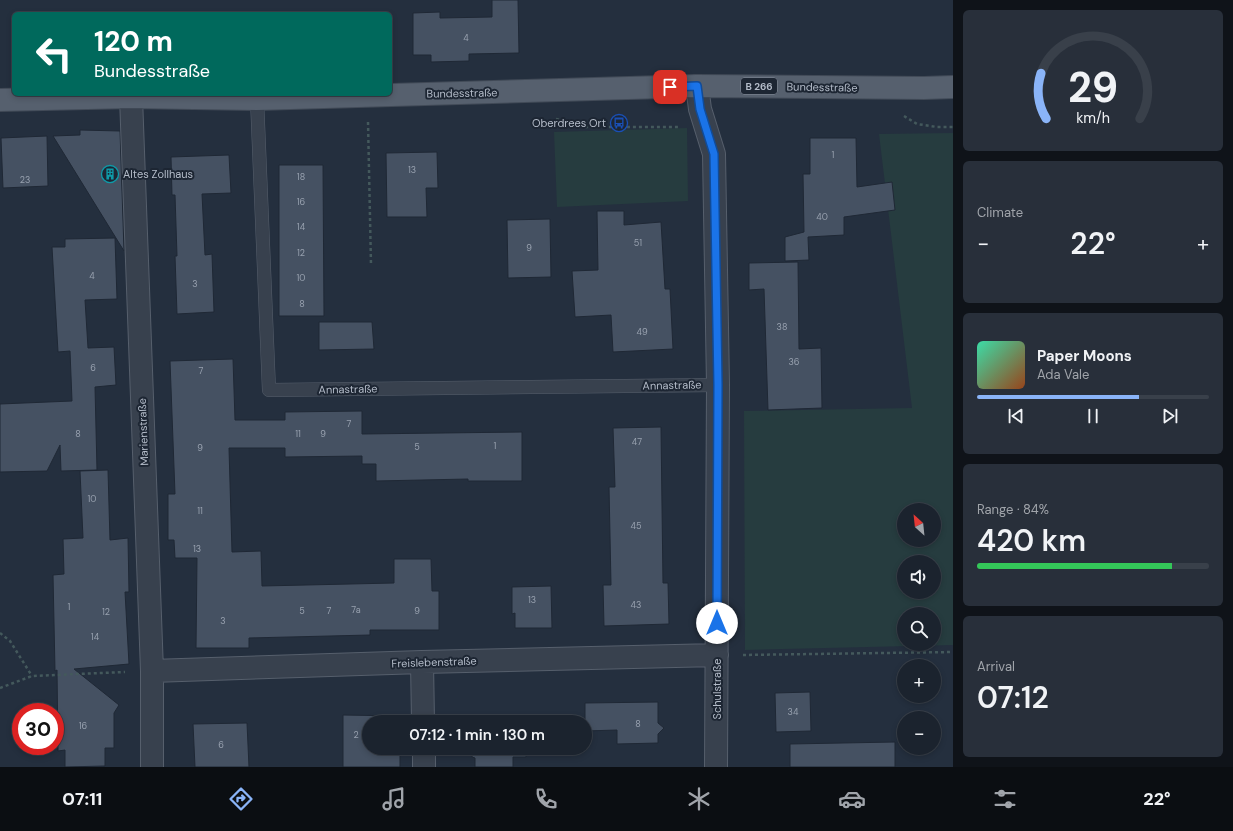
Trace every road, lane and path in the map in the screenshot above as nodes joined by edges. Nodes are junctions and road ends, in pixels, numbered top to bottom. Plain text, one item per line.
1 (697, 86) junction
2 (953, 87) edge
3 (392, 95) edge
4 (368, 96) joint
5 (131, 97) junction
6 (0, 100) edge
7 (257, 100) junction
8 (555, 118) dead end
9 (706, 127) junction
10 (371, 265) dead end
11 (718, 385) junction
12 (0, 633) edge
13 (953, 652) edge
14 (717, 655) junction
15 (422, 662) junction
16 (152, 671) junction
17 (32, 676) junction
18 (0, 688) edge
19 (423, 715) edge
20 (424, 755) edge
21 (152, 767) edge
22 (424, 767) edge
23 (716, 767) edge

1 - 2 main road, Bundesstraße / B 266
1 - 3 main road, Bundesstraße / B 266
1 - 9 street, Schulstraße
4 - 7 main road, Bundesstraße / B 266
4 - 10 path
5 - 6 main road, Bundesstraße / B 266
5 - 7 main road, Bundesstraße / B 266
5 - 16 street, Marienstraße
7 - 11 lane, Annastraße
8 - 9 path
9 - 11 street, Schulstraße
11 - 14 street, Schulstraße
12 - 17 path
13 - 14 path
14 - 15 street, Freislebenstraße
14 - 23 street, Schulstraße
15 - 16 street, Freislebenstraße
15 - 19 street
16 - 17 path
16 - 21 street, Marienstraße
17 - 18 path
20 - 22 street

